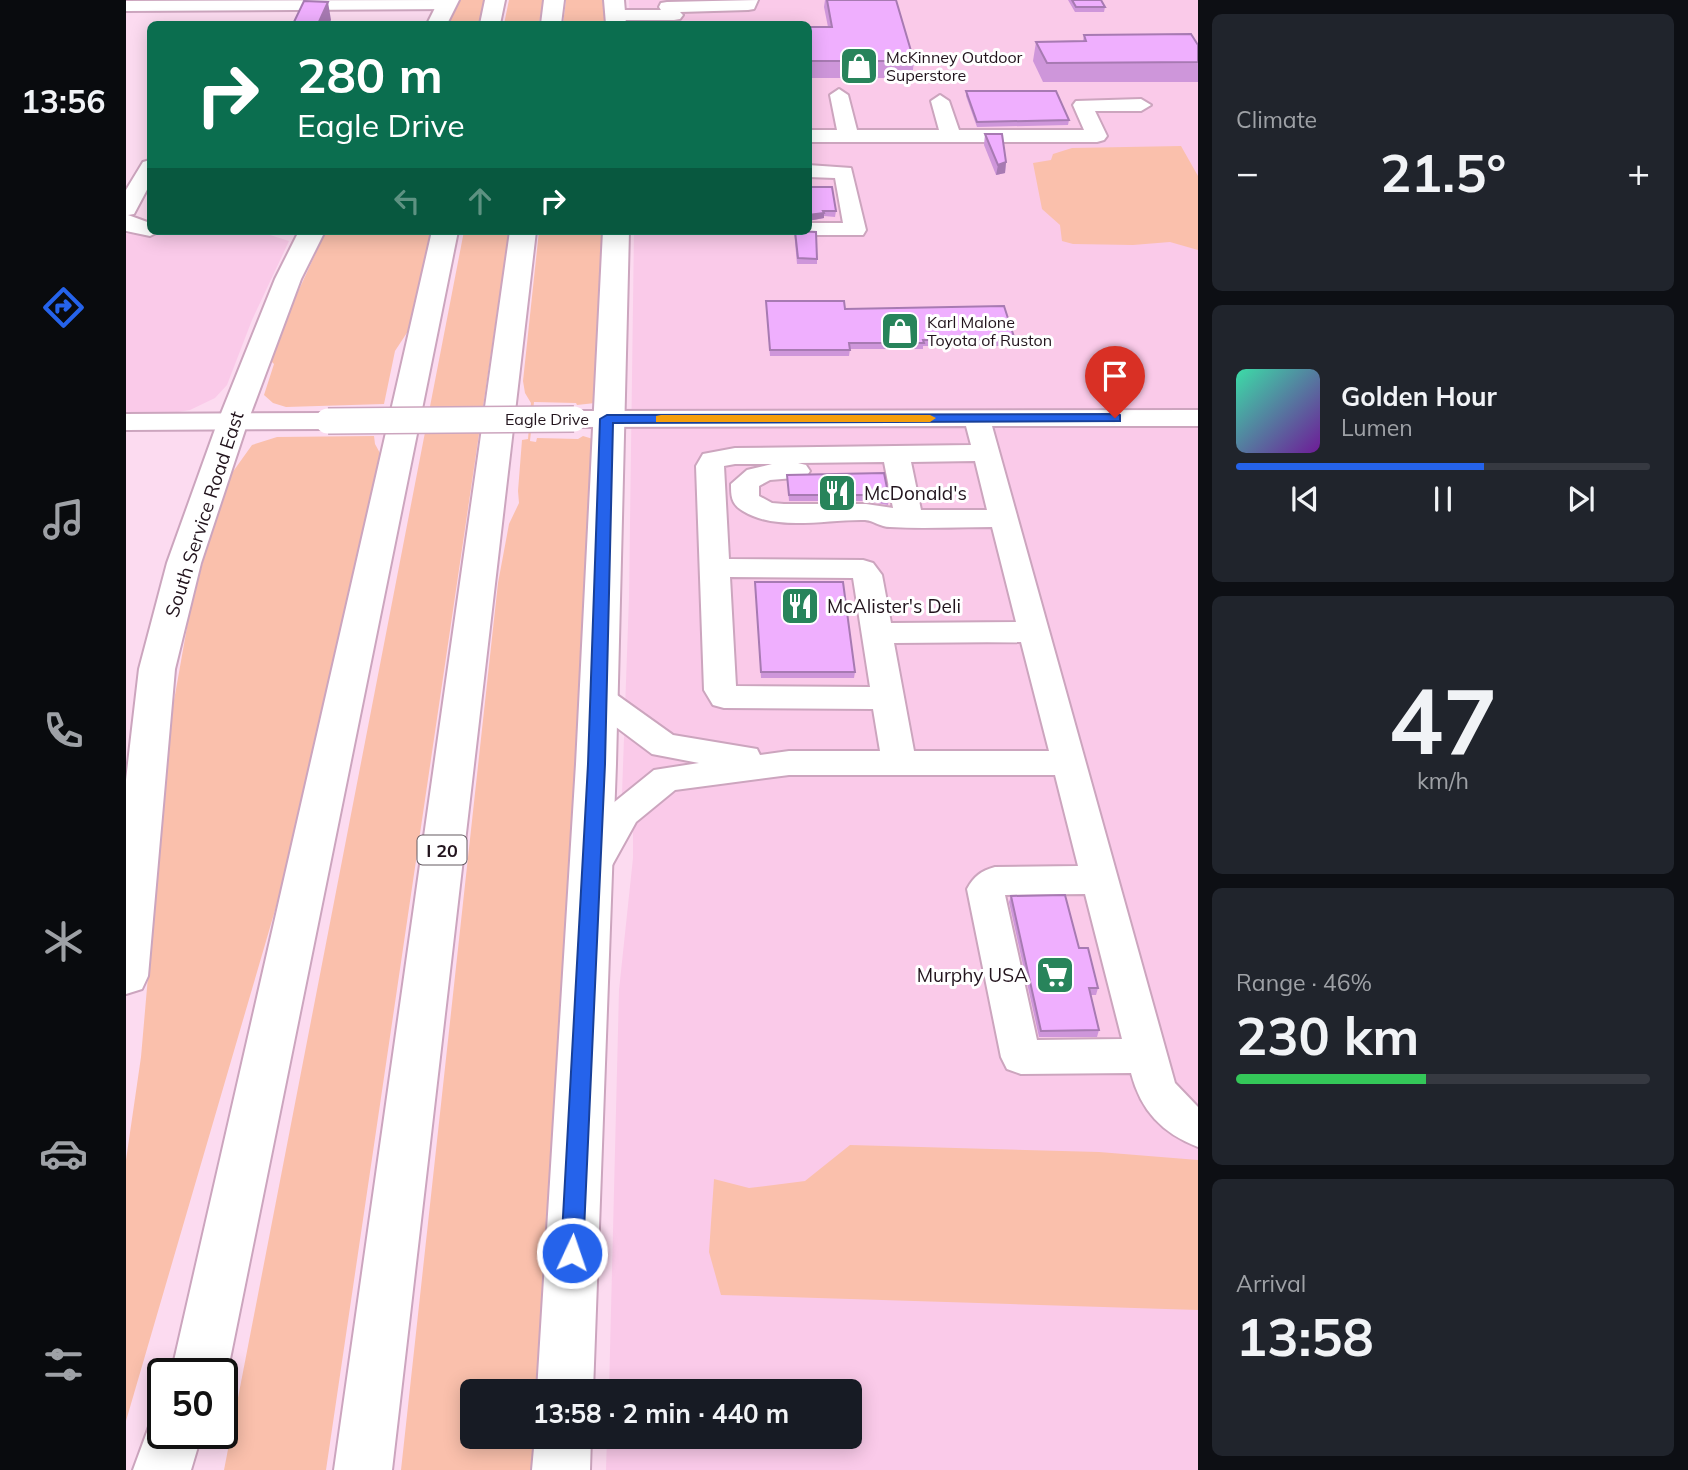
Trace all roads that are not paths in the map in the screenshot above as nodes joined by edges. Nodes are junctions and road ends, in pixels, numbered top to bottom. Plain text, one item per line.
1 (495, 0) edge
2 (554, 0) edge
3 (750, 0) edge
4 (155, 3) edge
5 (448, 3) edge
6 (126, 6) edge
7 (245, 6) junction
8 (615, 8) edge
9 (669, 9) edge
10 (236, 21) edge
11 (439, 21) edge
12 (491, 21) edge
13 (551, 21) edge
14 (839, 95) dead end
15 (940, 101) dead end
16 (1145, 114) dead end
17 (820, 116) dead end
18 (843, 116) junction
19 (951, 136) junction
20 (812, 137) edge
21 (843, 141) junction
22 (812, 145) edge
23 (147, 171) edge
24 (812, 172) edge
25 (846, 179) junction
26 (812, 186) edge
27 (126, 209) edge
28 (126, 221) edge
29 (812, 230) edge
30 (147, 231) edge
31 (310, 235) edge
32 (443, 235) edge
33 (522, 235) edge
34 (616, 235) edge
35 (977, 418) junction
36 (1198, 418) edge
37 (590, 419) junction
38 (233, 421) junction
39 (126, 422) edge
40 (986, 453) junction
41 (897, 462) junction
42 (1004, 518) junction
43 (909, 519) junction
44 (713, 520) junction
45 (716, 568) junction
46 (1034, 632) junction
47 (877, 633) junction
48 (598, 698) junction
49 (888, 698) junction
50 (789, 762) junction
51 (900, 763) junction
52 (1070, 763) junction
53 (592, 867) junction
54 (1101, 880) junction
55 (126, 976) edge
56 (1148, 1056) junction
57 (1198, 1128) edge
58 (204, 1349) edge
59 (566, 1379) edge
60 (169, 1449) edge
61 (184, 1449) edge
62 (562, 1449) edge
63 (162, 1470) edge
64 (179, 1470) edge
65 (363, 1470) edge
66 (561, 1470) edge

1 - 12 main road
2 - 13 main road
3 - 9 street
4 - 6 street
4 - 7 street
5 - 7 street
5 - 11 main road
7 - 10 street
8 - 9 street
14 - 18 street
15 - 19 street
16 - 19 street
17 - 18 street
18 - 21 street
19 - 21 street
20 - 21 street
21 - 22 street
21 - 25 street
23 - 27 street
24 - 25 street
25 - 26 street
25 - 29 street
28 - 30 street
31 - 38 main road, South Service Road East
32 - 58 main road
33 - 65 main road, I 20
34 - 37 main road
35 - 36 street, Eagle Drive
35 - 37 street, Eagle Drive
35 - 40 street
37 - 38 street, Eagle Drive, bridge
37 - 48 main road
38 - 39 street, Eagle Drive
38 - 55 main road, South Service Road East
40 - 41 street
40 - 42 street
41 - 43 street
41 - 43 street
41 - 44 street
42 - 43 street
42 - 46 street
43 - 44 street
44 - 45 street
45 - 47 street
45 - 49 street
46 - 47 street
46 - 52 street
47 - 49 street
48 - 50 street
48 - 53 main road
49 - 51 street
50 - 51 street
50 - 53 street
51 - 52 street
52 - 54 street
53 - 59 main road
54 - 56 street
54 - 56 street
56 - 57 street
60 - 63 main road
61 - 64 main road
62 - 66 main road

